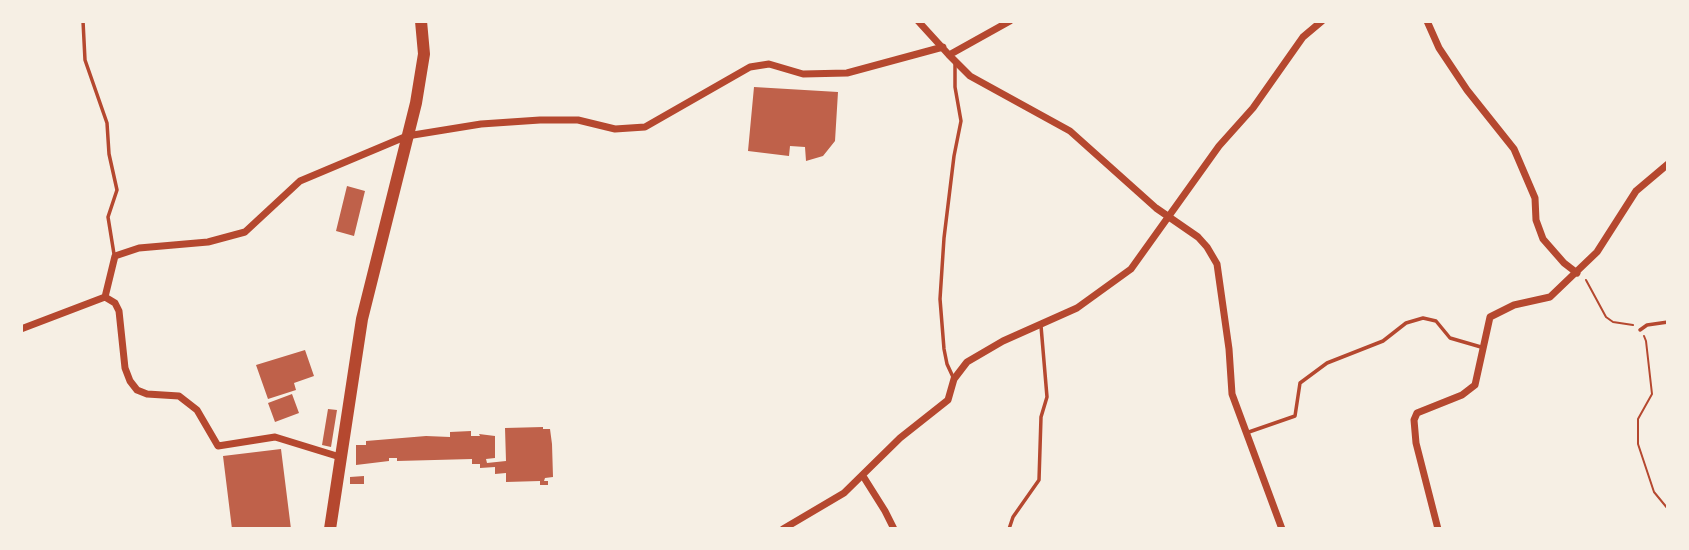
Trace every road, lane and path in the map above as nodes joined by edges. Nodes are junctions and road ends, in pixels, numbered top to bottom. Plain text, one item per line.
1 (83, 21) edge
2 (421, 21) edge
3 (918, 21) edge
4 (1010, 21) edge
5 (1322, 21) edge
6 (1427, 21) edge
7 (943, 47) junction
8 (948, 55) junction
9 (955, 62) junction
10 (407, 136) junction
11 (1668, 164) edge
12 (1170, 217) junction
13 (115, 256) junction
14 (1577, 273) junction
15 (105, 296) junction
16 (1668, 322) edge
17 (1041, 326) junction
18 (21, 329) edge
19 (1640, 330) junction
20 (1483, 348) junction
21 (954, 379) junction
22 (1247, 433) junction
23 (340, 457) junction
24 (863, 476) junction
25 (1668, 509) edge
26 (330, 529) edge
27 (783, 529) edge
28 (894, 529) edge
29 (1009, 529) edge
30 (1282, 529) edge
31 (1438, 529) edge

1 - 13 lane
2 - 10 highway
3 - 7 street
4 - 8 street
5 - 12 street
6 - 14 street
7 - 8 street
7 - 10 street
8 - 9 street
9 - 12 street
9 - 21 lane
10 - 13 street
10 - 23 highway
11 - 14 street
12 - 17 street
12 - 22 street
13 - 15 street
14 - 19 path
14 - 20 street
15 - 18 street
15 - 23 street
16 - 19 lane
17 - 21 street
17 - 29 lane
19 - 25 path
20 - 22 lane
20 - 31 street
21 - 24 street
22 - 30 street
23 - 26 highway
24 - 27 street
24 - 28 street

